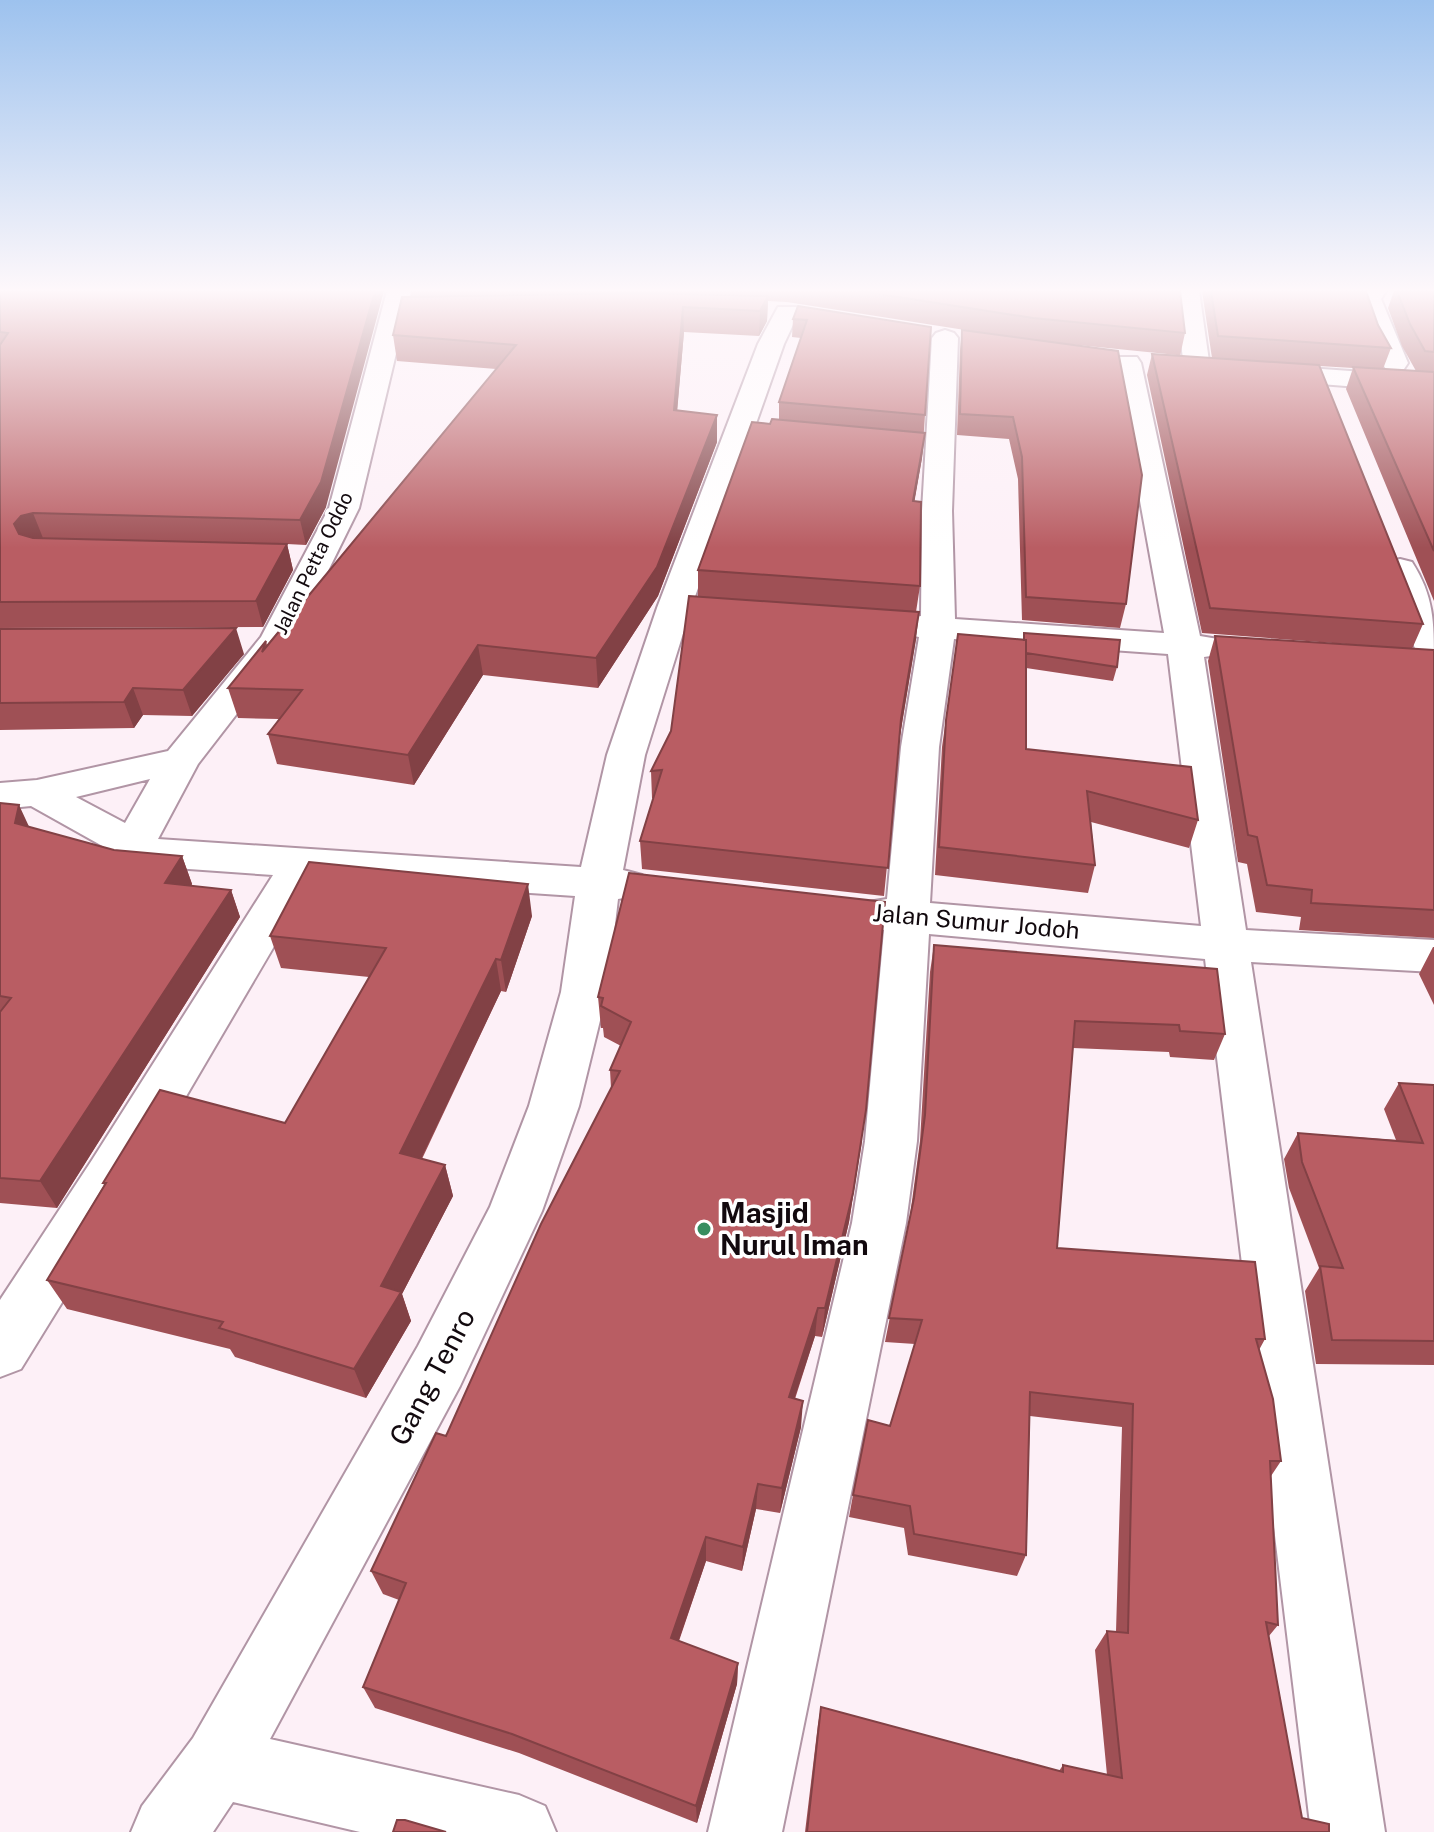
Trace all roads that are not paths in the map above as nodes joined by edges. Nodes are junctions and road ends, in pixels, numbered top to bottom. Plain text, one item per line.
1 (385, 376) edge
2 (765, 376) edge
3 (938, 376) edge
4 (1140, 376) edge
5 (1262, 376) edge
6 (1403, 376) edge
7 (1406, 383) junction
8 (1434, 385) edge
9 (1389, 544) edge
10 (881, 624) edge
11 (938, 628) junction
12 (277, 640) junction
13 (231, 641) edge
14 (1184, 644) junction
15 (1246, 649) edge
16 (1424, 659) edge
17 (181, 760) junction
18 (18, 794) edge
19 (139, 846) junction
20 (301, 864) junction
21 (599, 882) junction
22 (671, 890) edge
23 (833, 908) edge
24 (908, 917) junction
25 (1228, 945) junction
26 (1434, 956) edge
27 (0, 1350) edge
28 (218, 1763) junction
29 (168, 1832) edge
30 (519, 1832) edge
31 (745, 1832) edge
32 (1348, 1832) edge

1 - 12 street, Jalan Petta Oddo
2 - 21 street, Gang Tenro
3 - 11 street
4 - 14 street
5 - 7 street
6 - 7 street
7 - 8 street
9 - 16 street
10 - 11 street
11 - 14 street
11 - 24 street
12 - 13 street
12 - 17 street, Jalan Petta Oddo
14 - 15 street
14 - 25 street
17 - 18 street
17 - 19 street, Jalan Petta Oddo
18 - 19 street
19 - 20 street
20 - 21 street
20 - 27 street
21 - 22 street
21 - 28 street, Gang Tenro
23 - 24 street, Jalan Sumur Jodoh
24 - 25 street, Jalan Sumur Jodoh
24 - 31 street
25 - 26 street, Jalan Sumur Jodoh
25 - 32 street
28 - 29 street, Gang Tenro
28 - 30 street

